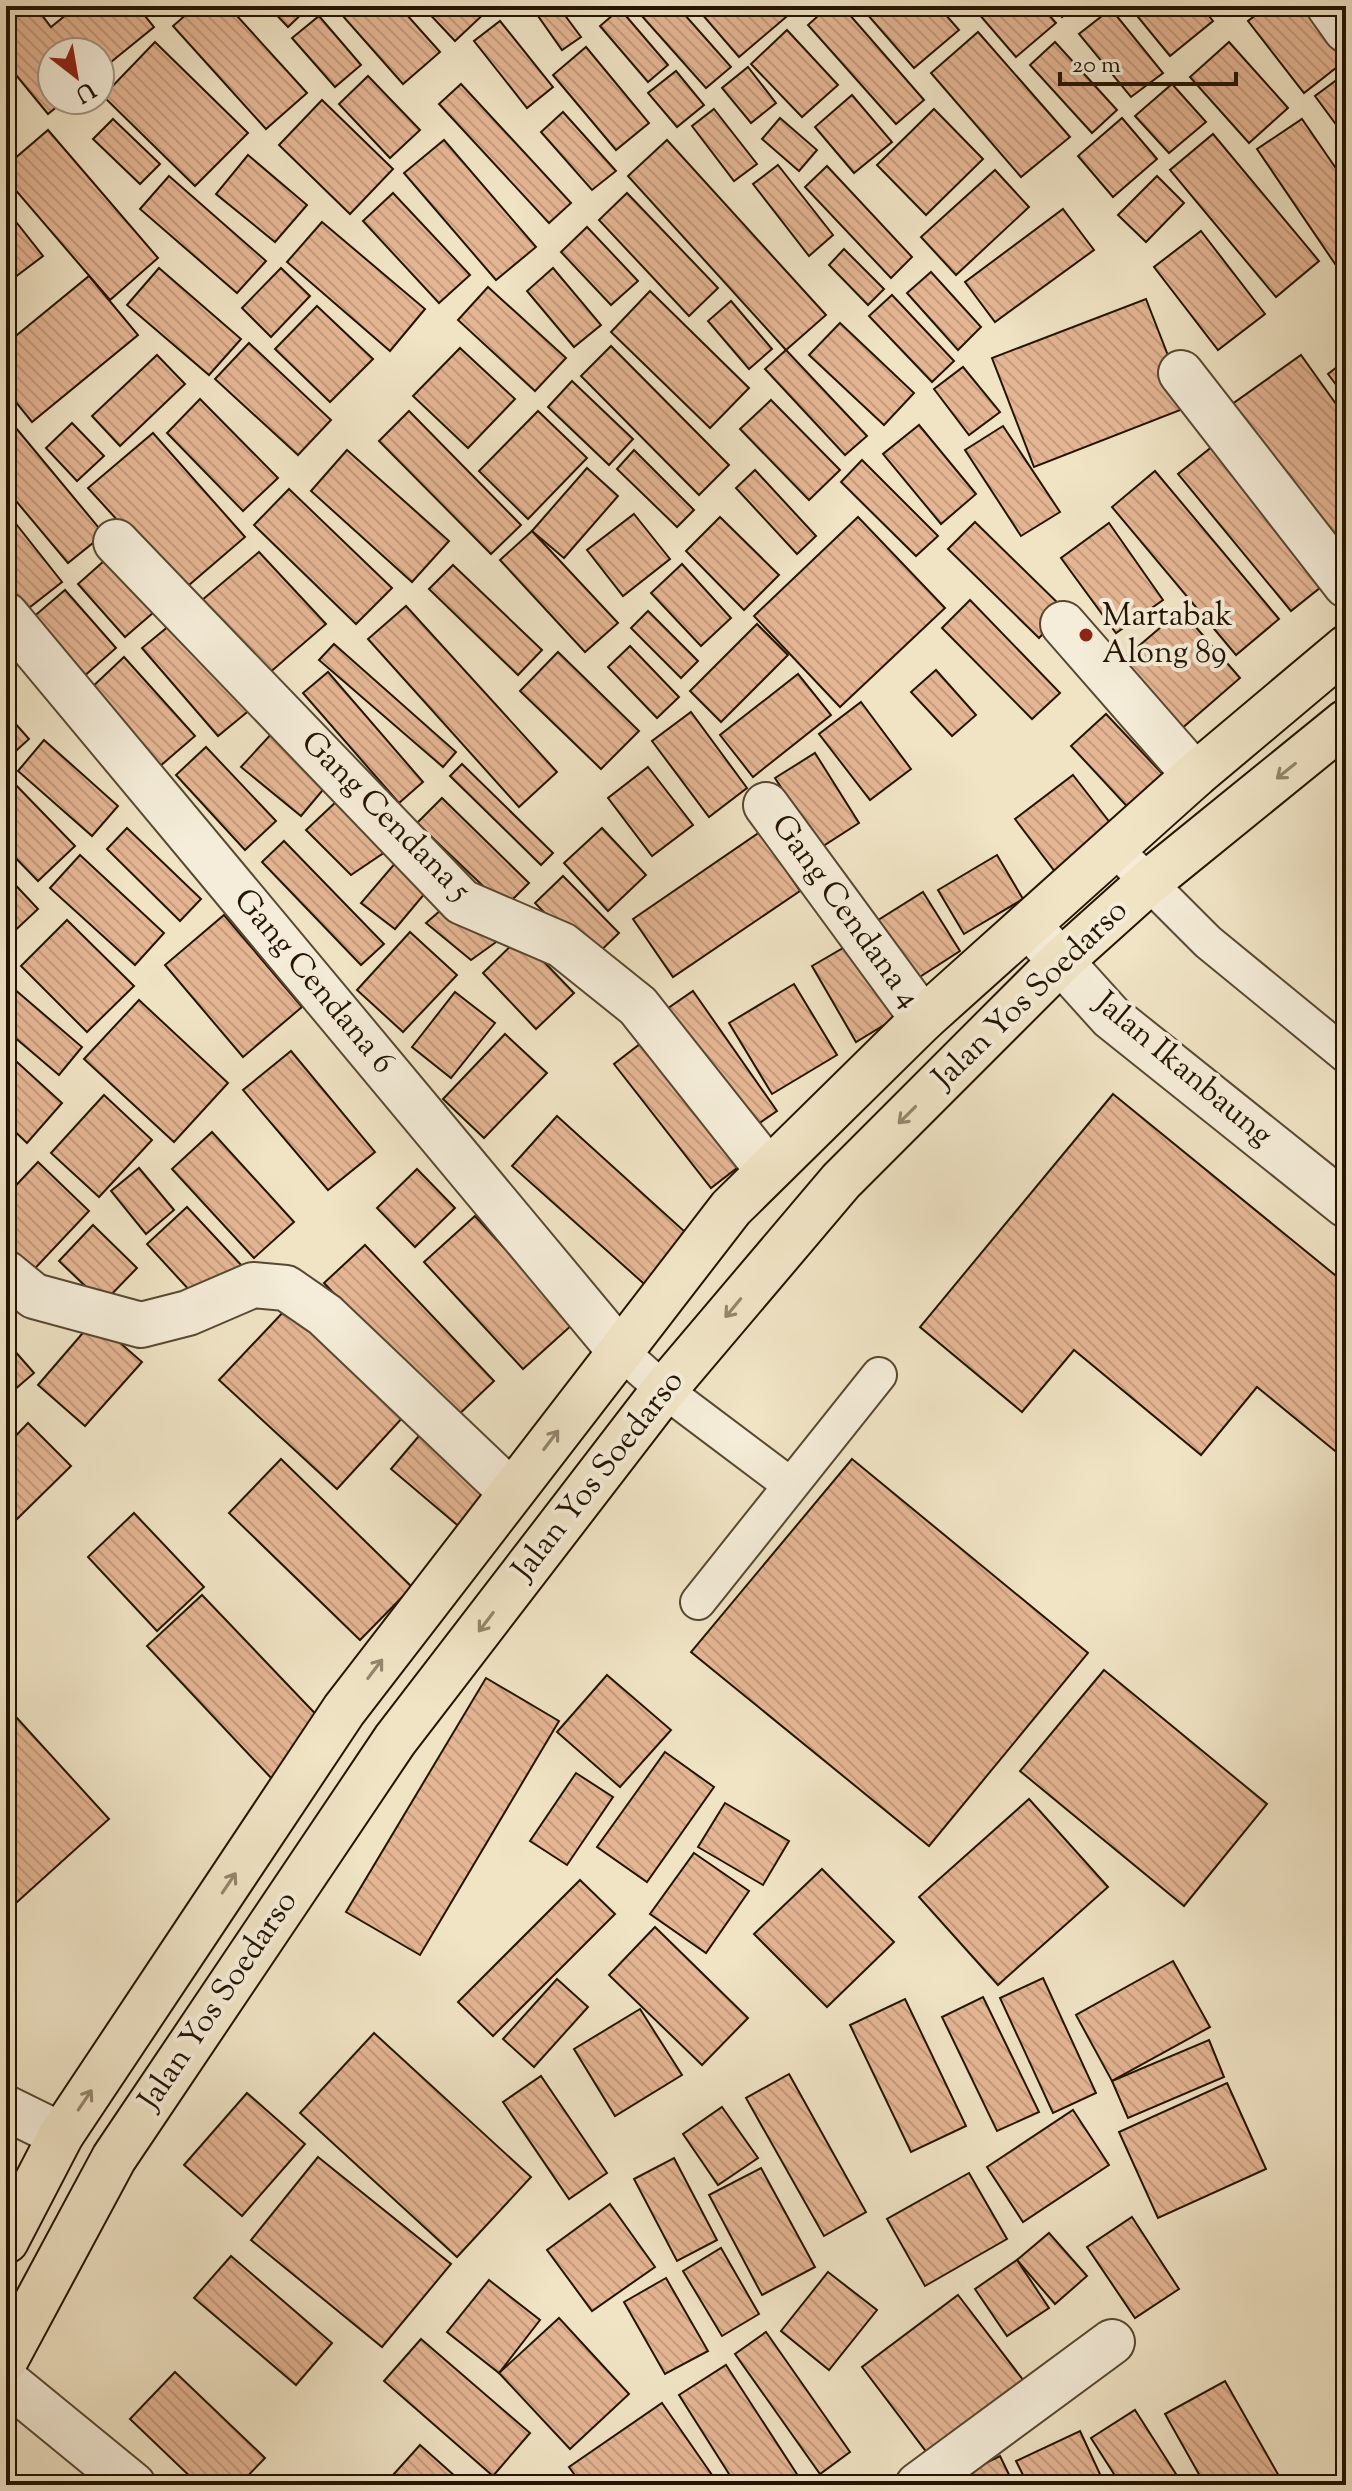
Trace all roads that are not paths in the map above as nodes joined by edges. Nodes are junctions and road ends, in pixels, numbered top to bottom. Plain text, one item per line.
1 (1329, 6) edge
2 (1346, 30) edge
3 (1181, 373) dead end
4 (116, 542) dead end
5 (1346, 585) edge
6 (6, 615) edge
7 (1063, 624) dead end
8 (1346, 648) edge
9 (1346, 722) edge
10 (1195, 775) junction
11 (766, 805) dead end
12 (1114, 848) junction
13 (1149, 882) junction
14 (1028, 925) junction
15 (1061, 961) junction
16 (923, 1019) junction
17 (1346, 1055) edge
18 (768, 1170) junction
19 (1346, 1205) edge
20 (6, 1273) edge
21 (619, 1350) junction
22 (879, 1375) dead end
23 (664, 1390) junction
24 (789, 1484) junction
25 (511, 1492) junction
26 (698, 1602) dead end
27 (6, 2108) edge
28 (61, 2135) junction
29 (6, 2241) edge
30 (1112, 2342) dead end
31 (6, 2359) edge
32 (6, 2381) edge
33 (133, 2485) edge
34 (918, 2485) edge

1 - 2 street
3 - 5 street
4 - 18 street, Gang Cendana 5
6 - 21 street, Gang Cendana 6
7 - 10 street
8 - 10 highway, Jalan Yos Soedarso
9 -> 13 highway, Jalan Yos Soedarso
10 - 12 highway, Jalan Yos Soedarso
11 - 16 street, Gang Cendana 4
12 - 13 lane
12 - 14 highway, Jalan Yos Soedarso
13 - 15 highway, Jalan Yos Soedarso
13 - 17 lane
14 - 15 street, Jalan Ikanbaung
14 - 16 highway, Jalan Yos Soedarso
15 - 19 street, Jalan Ikanbaung
15 -> 23 highway, Jalan Yos Soedarso
16 - 18 highway, Jalan Yos Soedarso
18 - 21 highway, Jalan Yos Soedarso
20 - 25 street
21 - 23 lane
25 -> 21 highway, Jalan Yos Soedarso
22 - 24 lane
23 - 24 lane
23 -> 31 highway, Jalan Yos Soedarso
24 - 26 lane
28 -> 25 highway, Jalan Yos Soedarso
27 - 28 street
28 - 29 highway, Jalan Yos Soedarso
30 - 34 street
32 - 33 street

